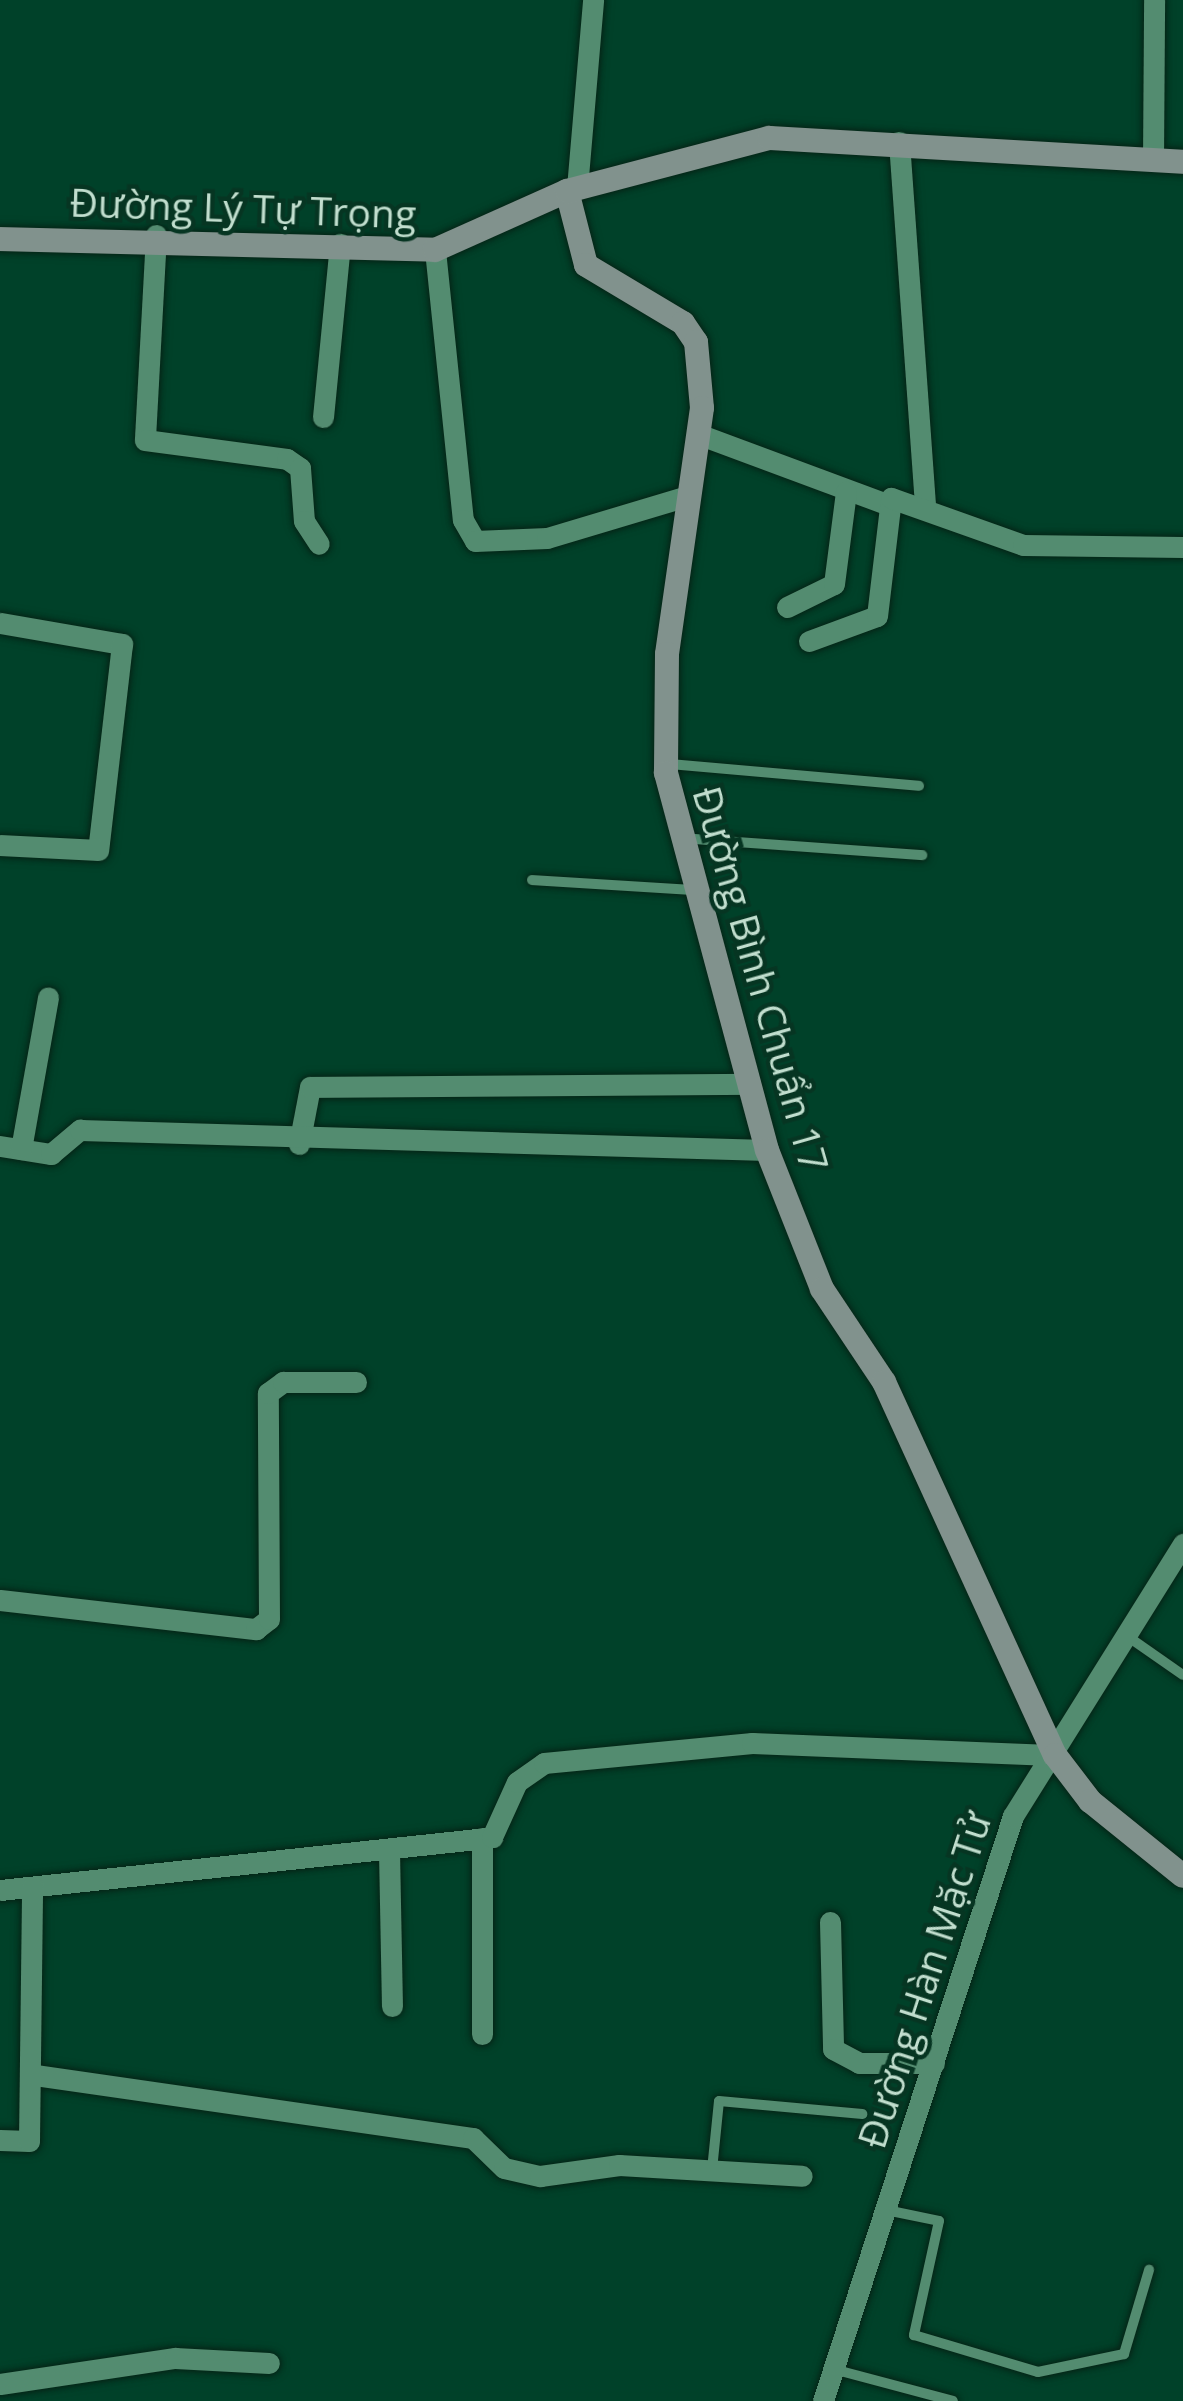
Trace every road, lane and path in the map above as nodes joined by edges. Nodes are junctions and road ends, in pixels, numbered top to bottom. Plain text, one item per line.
1 (593, 0) edge
2 (1154, 0) edge
3 (899, 142) junction
4 (1153, 160) junction
5 (1183, 162) edge
6 (572, 190) junction
7 (156, 235) junction
8 (0, 239) edge
9 (340, 244) junction
10 (435, 250) junction
11 (323, 417) dead end
12 (698, 434) junction
13 (846, 492) junction
14 (690, 495) junction
15 (884, 503) junction
16 (925, 504) junction
17 (320, 544) dead end
18 (1183, 547) edge
19 (787, 607) dead end
20 (0, 623) edge
21 (808, 641) dead end
22 (666, 764) junction
23 (919, 786) dead end
24 (679, 838) junction
25 (0, 845) edge
26 (922, 855) dead end
27 (532, 880) dead end
28 (692, 890) junction
29 (48, 998) dead end
30 (748, 1084) junction
31 (299, 1144) junction
32 (10, 1147) edge
33 (767, 1150) junction
34 (356, 1382) dead end
35 (1183, 1544) edge
36 (0, 1600) edge
37 (1127, 1636) junction
38 (1183, 1675) edge
39 (1055, 1755) junction
40 (482, 1838) junction
41 (389, 1851) junction
42 (1183, 1876) edge
43 (32, 1887) junction
44 (0, 1890) edge
45 (830, 1922) dead end
46 (392, 2006) dead end
47 (482, 2034) dead end
48 (934, 2062) junction
49 (35, 2075) junction
50 (862, 2114) dead end
51 (0, 2140) edge
52 (712, 2170) junction
53 (802, 2176) dead end
54 (886, 2210) junction
55 (1149, 2270) dead end
56 (268, 2363) dead end
57 (833, 2368) junction
58 (0, 2384) edge
59 (823, 2401) edge
60 (952, 2401) edge

1 - 6 street
2 - 4 street
3 - 4 street, Đường Lý Tự Trọng
3 - 6 street, Đường Lý Tự Trọng
3 - 16 street
4 - 5 street, Đường Lý Tự Trọng
6 - 10 street, Đường Lý Tự Trọng
6 - 12 street, Đường Bình Chuẩn 17
7 - 8 street, Đường Lý Tự Trọng
7 - 9 street, Đường Lý Tự Trọng
7 - 17 street
9 - 10 street, Đường Lý Tự Trọng
9 - 11 street
10 - 14 street
12 - 13 street
12 - 14 street, Đường Bình Chuẩn 17
13 - 15 street
13 - 19 street
14 - 22 street, Đường Bình Chuẩn 17
15 - 16 street
15 - 21 street
16 - 18 street
20 - 25 street
22 - 23 lane
22 - 24 street, Đường Bình Chuẩn 17
24 - 26 lane
24 - 28 street, Đường Bình Chuẩn 17
27 - 28 lane
28 - 30 street, Đường Bình Chuẩn 17
29 - 32 street
30 - 31 street
30 - 33 street, Đường Bình Chuẩn 17
31 - 32 street
31 - 33 street
33 - 39 street, Đường Bình Chuẩn 17
34 - 36 street
35 - 37 street, Đường Hàn Mặc Tử
37 - 38 lane
37 - 39 street, Đường Hàn Mặc Tử
39 - 40 street
39 - 42 street, Đường Bình Chuẩn 17
39 - 48 street, Đường Hàn Mặc Tử
40 - 41 street
40 - 47 street
41 - 43 street
41 - 46 street
43 - 44 street
43 - 49 street
45 - 48 street
48 - 54 street, Đường Hàn Mặc Tử
49 - 51 street
49 - 52 street
50 - 52 lane
52 - 53 street
54 - 55 lane
54 - 57 street, Đường Hàn Mặc Tử
56 - 58 street
57 - 59 street, Đường Hàn Mặc Tử
57 - 60 lane

